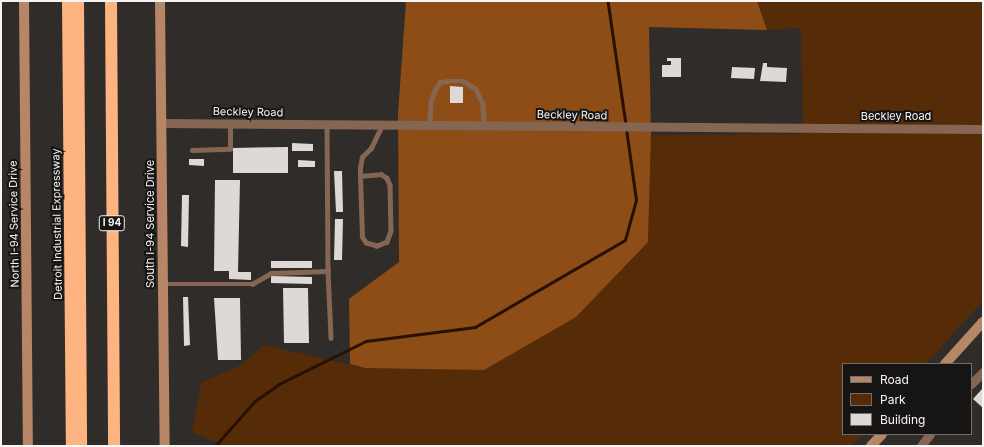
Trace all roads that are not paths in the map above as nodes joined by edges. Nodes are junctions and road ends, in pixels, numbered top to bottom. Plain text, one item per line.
1 (24, 1) edge
2 (68, 1) edge
3 (78, 1) edge
4 (111, 1) edge
5 (160, 1) edge
6 (162, 123) junction
7 (230, 124) junction
8 (327, 125) junction
9 (382, 125) junction
10 (429, 126) junction
11 (484, 126) junction
12 (983, 129) edge
13 (192, 150) dead end
14 (360, 176) junction
15 (328, 271) junction
16 (163, 284) junction
17 (983, 322) edge
18 (331, 338) dead end
19 (946, 363) edge
20 (983, 372) edge
21 (972, 383) edge
22 (881, 435) edge
23 (929, 435) edge
24 (28, 446) edge
25 (72, 446) edge
26 (81, 446) edge
27 (114, 446) edge
28 (165, 446) edge
29 (871, 446) edge
30 (921, 446) edge

1 - 24 street, North I-94 Service Drive
2 - 25 highway, Detroit Industrial Expressway
3 - 26 highway
4 - 27 highway, I 94
5 - 6 street, South I-94 Service Drive
6 - 7 street, Beckley Road
6 - 16 street, South I-94 Service Drive
7 - 8 street, Beckley Road
7 - 13 lane
8 - 9 street, Beckley Road
8 - 15 lane
9 - 10 street, Beckley Road
9 - 14 lane
10 - 11 street, Beckley Road
10 - 11 lane
11 - 12 street, Beckley Road
14 - 14 lane
15 - 16 lane
15 - 18 lane
16 - 28 street, South I-94 Service Drive
17 - 19 street
20 - 21 street
22 - 29 street
23 - 30 street

